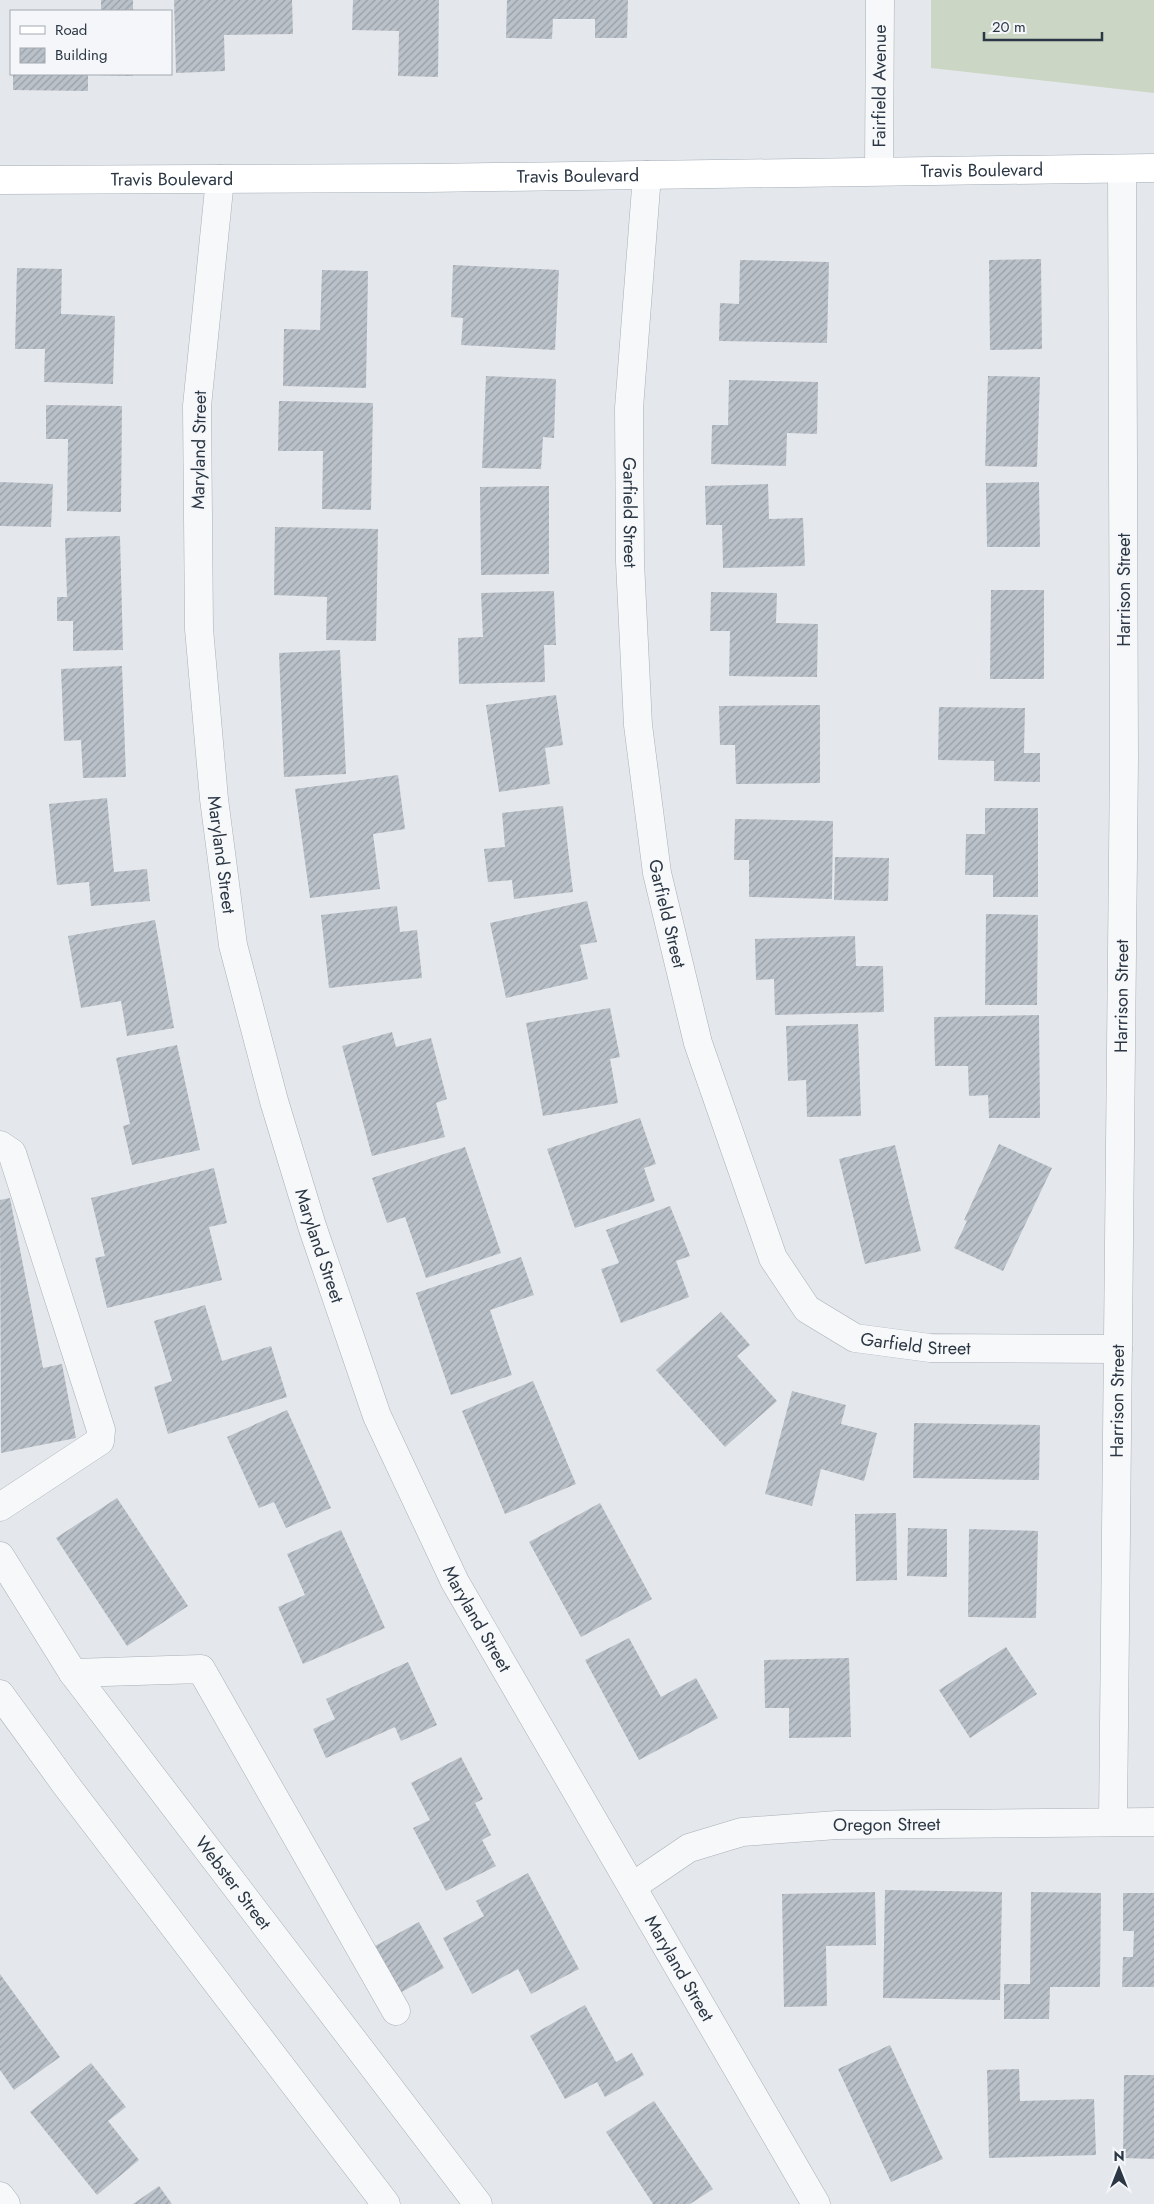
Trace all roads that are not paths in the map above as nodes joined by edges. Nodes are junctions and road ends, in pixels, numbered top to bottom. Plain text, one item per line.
1 (880, 0) edge
2 (1154, 168) edge
3 (1122, 169) junction
4 (879, 171) junction
5 (647, 175) junction
6 (220, 178) junction
7 (0, 180) edge
8 (0, 1145) edge
9 (1118, 1349) junction
10 (0, 1507) edge
11 (0, 1556) edge
12 (73, 1673) junction
13 (0, 1694) edge
14 (1113, 1822) junction
15 (1154, 1822) edge
16 (633, 1886) junction
17 (396, 2011) dead end
18 (0, 2196) edge
19 (6, 2204) edge
20 (386, 2204) edge
21 (478, 2204) edge
22 (816, 2204) edge

1 - 4 street, Fairfield Avenue
2 - 3 main road, Travis Boulevard
3 - 4 main road, Travis Boulevard
3 - 9 street, Harrison Street
4 - 5 main road, Travis Boulevard
5 - 6 main road, Travis Boulevard
5 - 9 street, Garfield Street
6 - 7 main road, Travis Boulevard
6 - 16 street, Maryland Street
8 - 10 street
9 - 14 street, Harrison Street
11 - 12 street, Webster Street
12 - 17 street
12 - 21 street, Webster Street
13 - 20 street
14 - 15 street, Oregon Street
14 - 16 street, Oregon Street
16 - 22 street, Maryland Street
18 - 19 street

